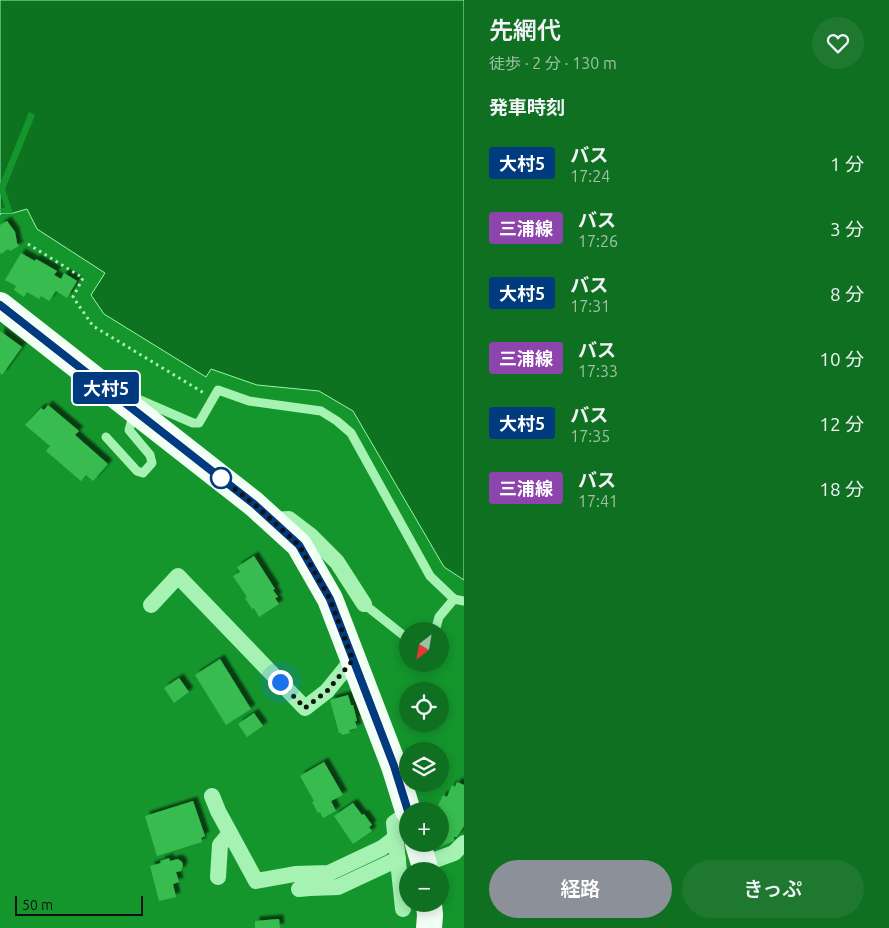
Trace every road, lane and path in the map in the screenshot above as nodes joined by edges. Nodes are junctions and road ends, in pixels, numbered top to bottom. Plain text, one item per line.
1 (28, 244) dead end
2 (0, 305) edge
3 (213, 399) junction
4 (129, 406) junction
5 (106, 437) dead end
6 (271, 520) junction
7 (454, 599) junction
8 (464, 601) edge
9 (364, 604) joint
10 (152, 605) dead end
11 (438, 622) edge
12 (399, 632) edge
13 (353, 660) junction
14 (212, 796) dead end
15 (405, 802) edge
16 (399, 819) edge
17 (399, 832) edge
18 (230, 833) junction
19 (464, 843) edge
20 (412, 855) edge
21 (218, 877) dead end
22 (299, 889) dead end
23 (430, 912) edge
24 (429, 928) edge

1 - 3 path
2 - 4 main road
3 - 4 lane
3 - 7 lane
4 - 5 lane
4 - 6 main road
6 - 9 street
6 - 13 main road
7 - 8 lane
7 - 11 lane
9 - 12 lane
10 - 13 street
13 - 15 main road
14 - 18 street
16 - 17 street
18 - 20 street
18 - 21 street
19 - 20 street
20 - 22 street
23 - 24 main road

